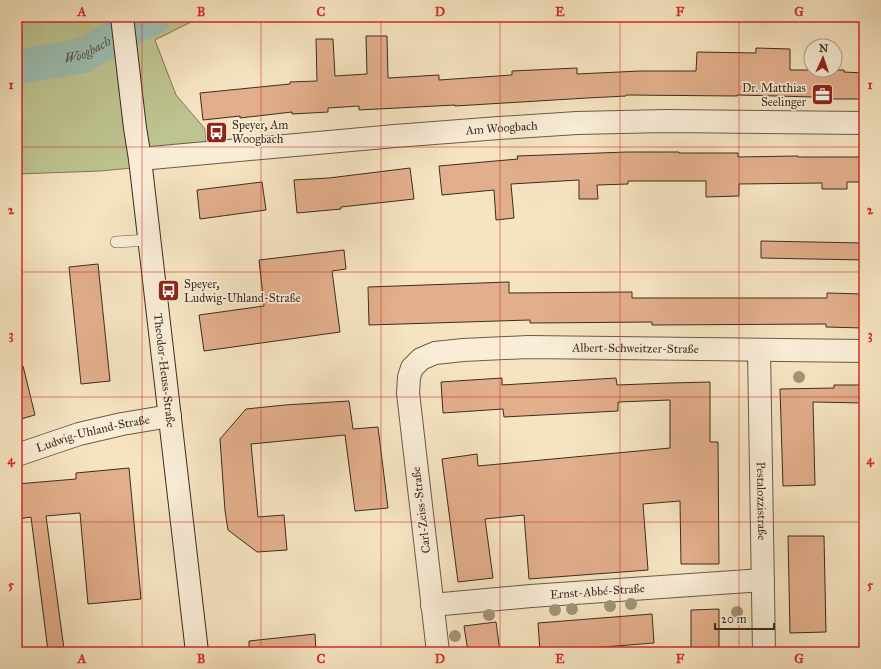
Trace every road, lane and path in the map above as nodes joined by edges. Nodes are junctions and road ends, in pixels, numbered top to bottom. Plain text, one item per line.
1 (122, 17) edge
2 (864, 123) edge
3 (140, 159) junction
4 (149, 240) junction
5 (116, 242) dead end
6 (759, 350) junction
7 (864, 351) edge
8 (412, 368) joint
9 (170, 416) junction
10 (17, 455) edge
11 (762, 580) junction
12 (432, 605) junction
13 (197, 652) edge
14 (438, 652) edge
15 (764, 652) edge

1 - 3 street, Theodor-Heuss-Straße
2 - 3 street, Am Woogbach
3 - 4 street, Theodor-Heuss-Straße
4 - 5 lane
4 - 9 street, Theodor-Heuss-Straße
6 - 7 street, Albert-Schweitzer-Straße
6 - 8 street, Albert-Schweitzer-Straße
6 - 11 street, Pestalozzistraße
8 - 12 street, Carl-Zeiss-Straße
9 - 10 street, Ludwig-Uhland-Straße
9 - 13 street, Theodor-Heuss-Straße
11 - 12 street, Ernst-Abbé-Straße
11 - 15 street, Pestalozzistraße
12 - 14 street, Carl-Zeiss-Straße

